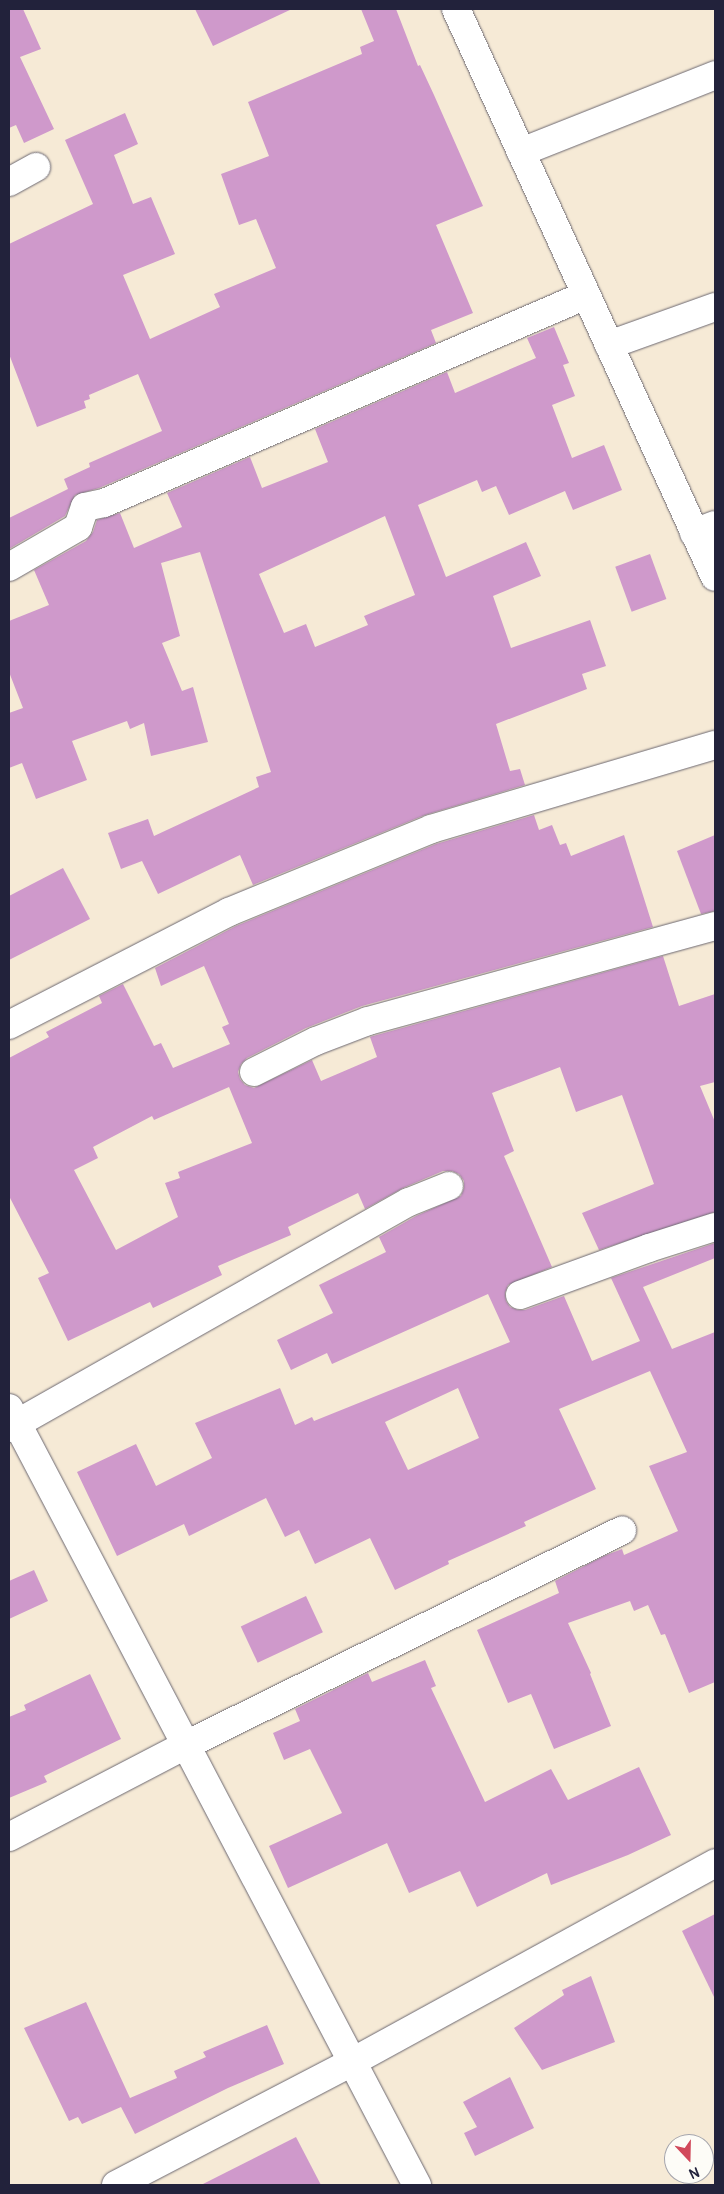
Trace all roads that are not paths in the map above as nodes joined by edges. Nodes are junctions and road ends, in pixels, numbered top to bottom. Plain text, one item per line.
1 (456, 9) edge
2 (715, 75) edge
3 (521, 152) junction
4 (36, 167) dead end
5 (9, 182) edge
6 (586, 295) junction
7 (715, 307) edge
8 (609, 345) junction
9 (704, 529) edge
10 (9, 567) edge
11 (715, 577) edge
12 (715, 745) edge
13 (715, 926) edge
14 (9, 1025) edge
15 (254, 1072) dead end
16 (449, 1186) dead end
17 (715, 1227) edge
18 (520, 1295) dead end
19 (12, 1420) edge
20 (622, 1530) dead end
21 (186, 1745) junction
22 (9, 1837) edge
23 (715, 1863) edge
24 (352, 2062) junction
25 (116, 2185) edge
26 (417, 2185) edge

1 - 3 street
2 - 3 street
3 - 6 street
4 - 5 street
6 - 8 street
6 - 10 street
7 - 8 street
8 - 9 street
9 - 11 street
12 - 14 street
13 - 15 street
16 - 19 street
17 - 18 street
19 - 21 street
20 - 21 street
21 - 22 street
21 - 24 street
23 - 24 street
24 - 25 street
24 - 26 street

